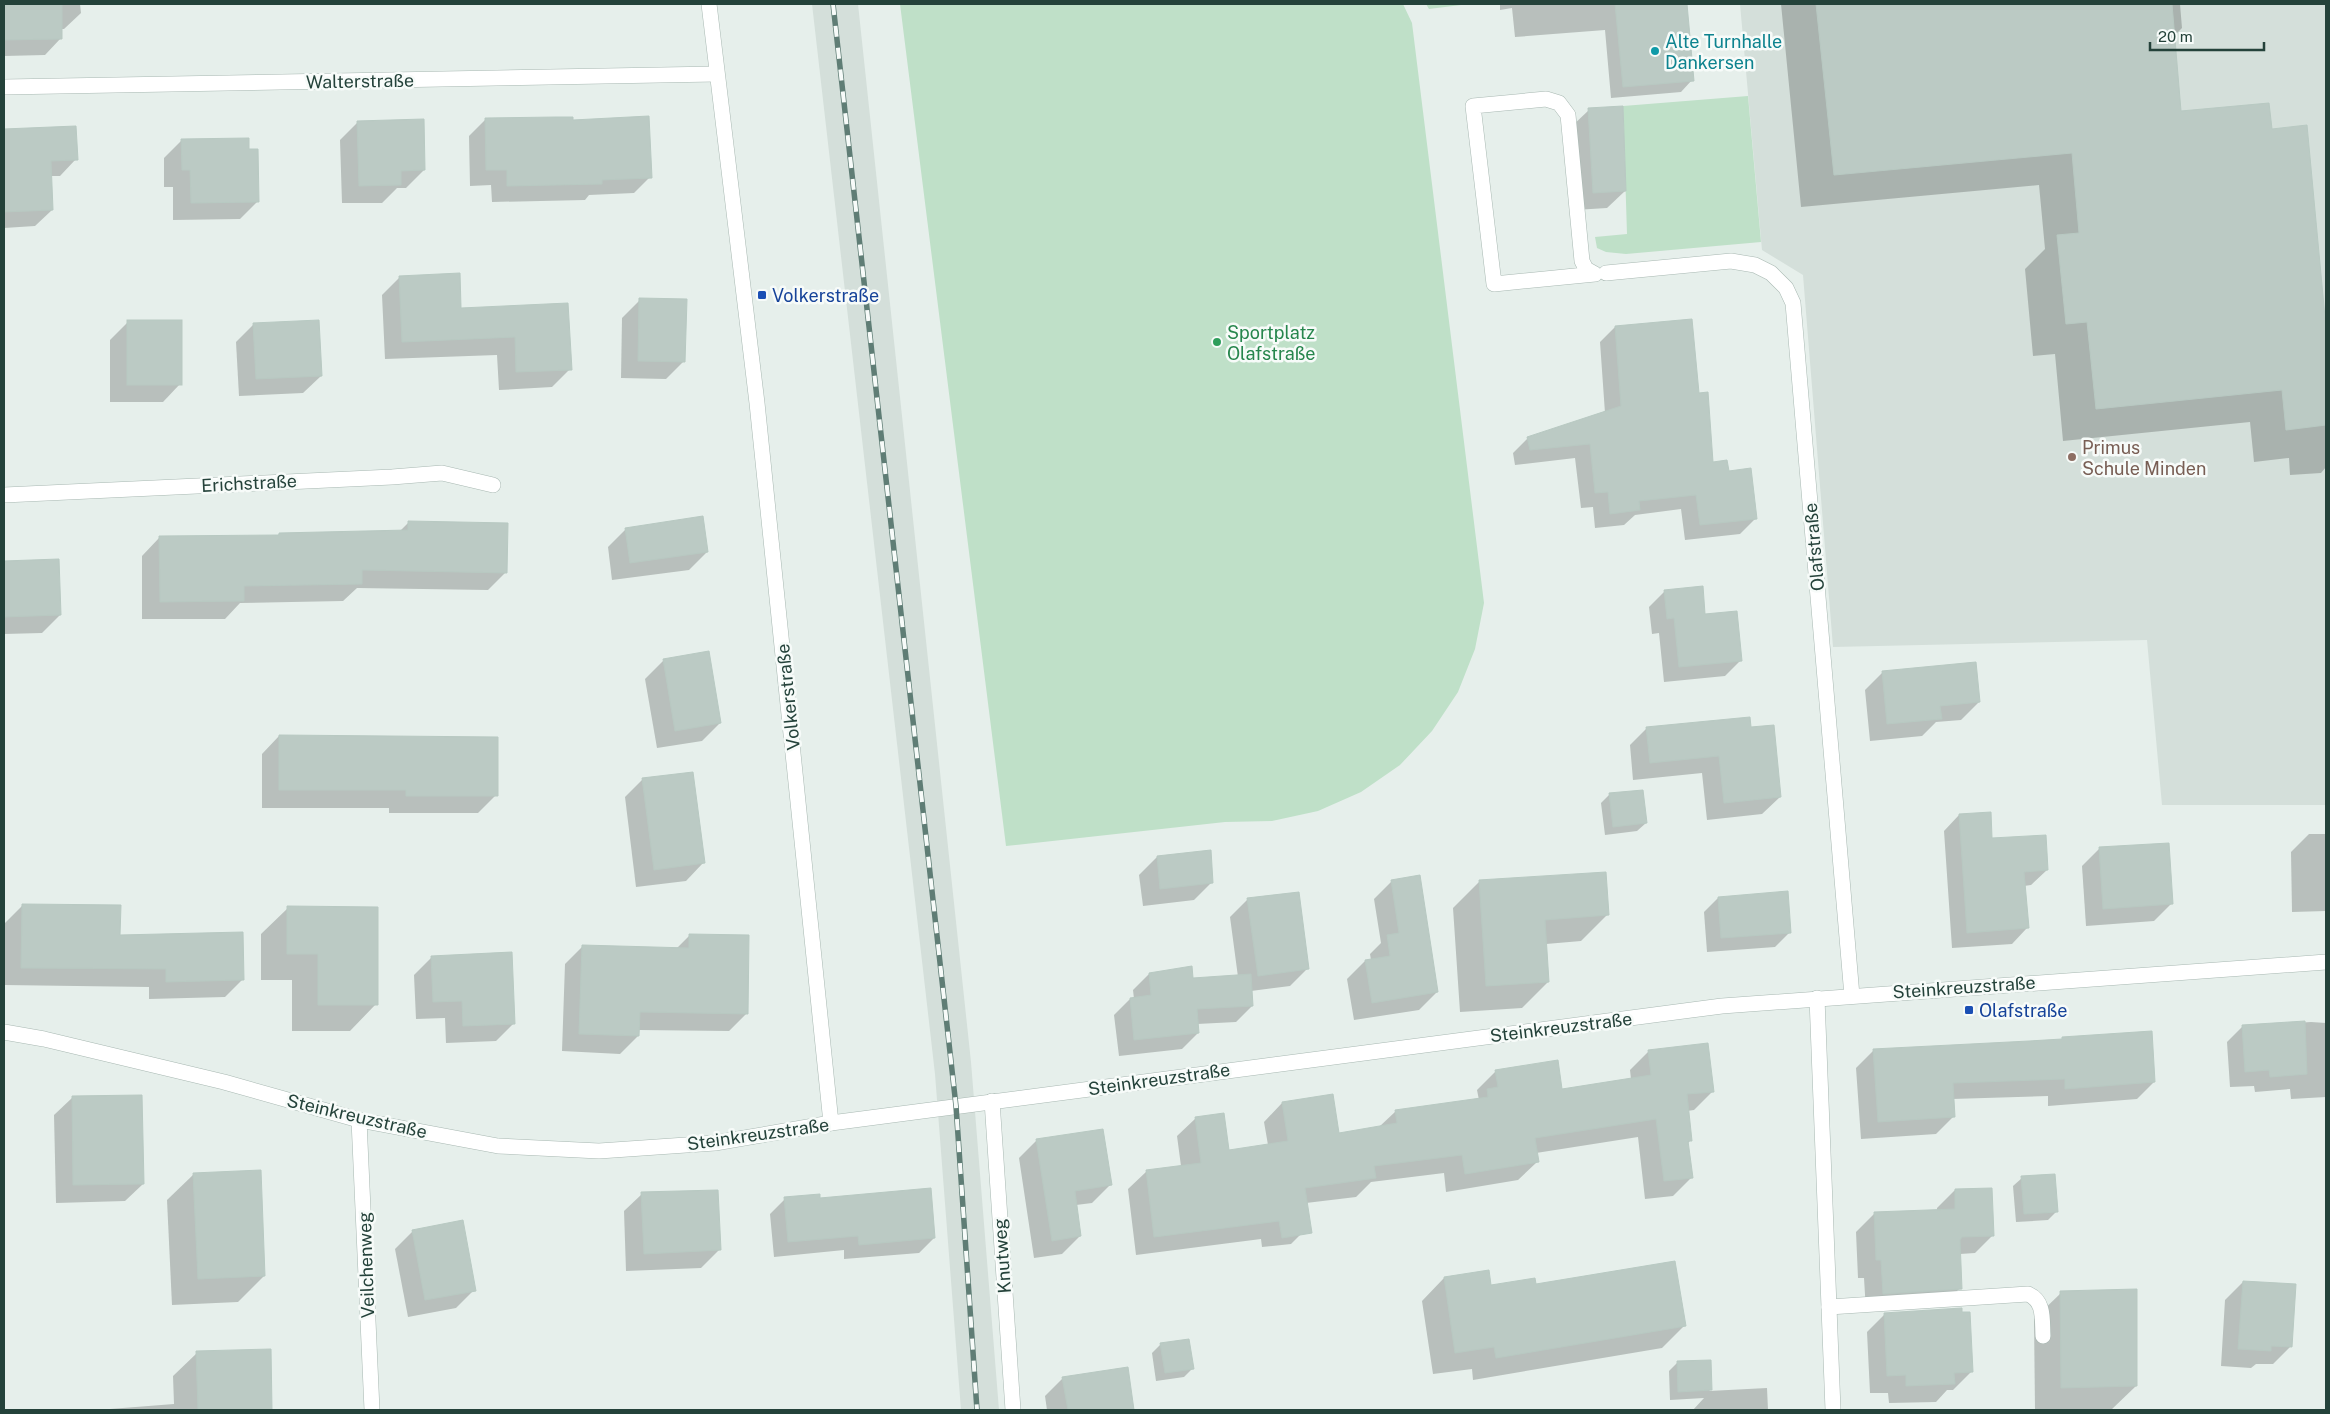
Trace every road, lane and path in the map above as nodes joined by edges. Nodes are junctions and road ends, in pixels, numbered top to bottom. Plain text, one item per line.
1 (709, 4) edge
2 (716, 74) junction
3 (4, 87) edge
4 (1600, 273) junction
5 (493, 485) dead end
6 (4, 494) edge
7 (2326, 962) edge
8 (1852, 996) junction
9 (1817, 998) junction
10 (4, 1032) edge
11 (992, 1101) junction
12 (359, 1120) junction
13 (831, 1123) junction
14 (1829, 1306) junction
15 (2043, 1336) dead end
16 (372, 1410) edge
17 (1013, 1410) edge
18 (1833, 1410) edge

1 - 2 street, Volkerstraße
2 - 3 street, Walterstraße
2 - 13 street, Volkerstraße
4 - 4 street, Olafstraße
4 - 8 street, Olafstraße
5 - 6 street, Erichstraße
7 - 8 street, Steinkreuzstraße
8 - 9 street, Steinkreuzstraße
9 - 11 street, Steinkreuzstraße
9 - 14 street
10 - 12 street, Steinkreuzstraße
11 - 13 street, Steinkreuzstraße
11 - 17 street, Knutweg
12 - 13 street, Steinkreuzstraße
12 - 16 street, Veilchenweg
14 - 15 street
14 - 18 street

